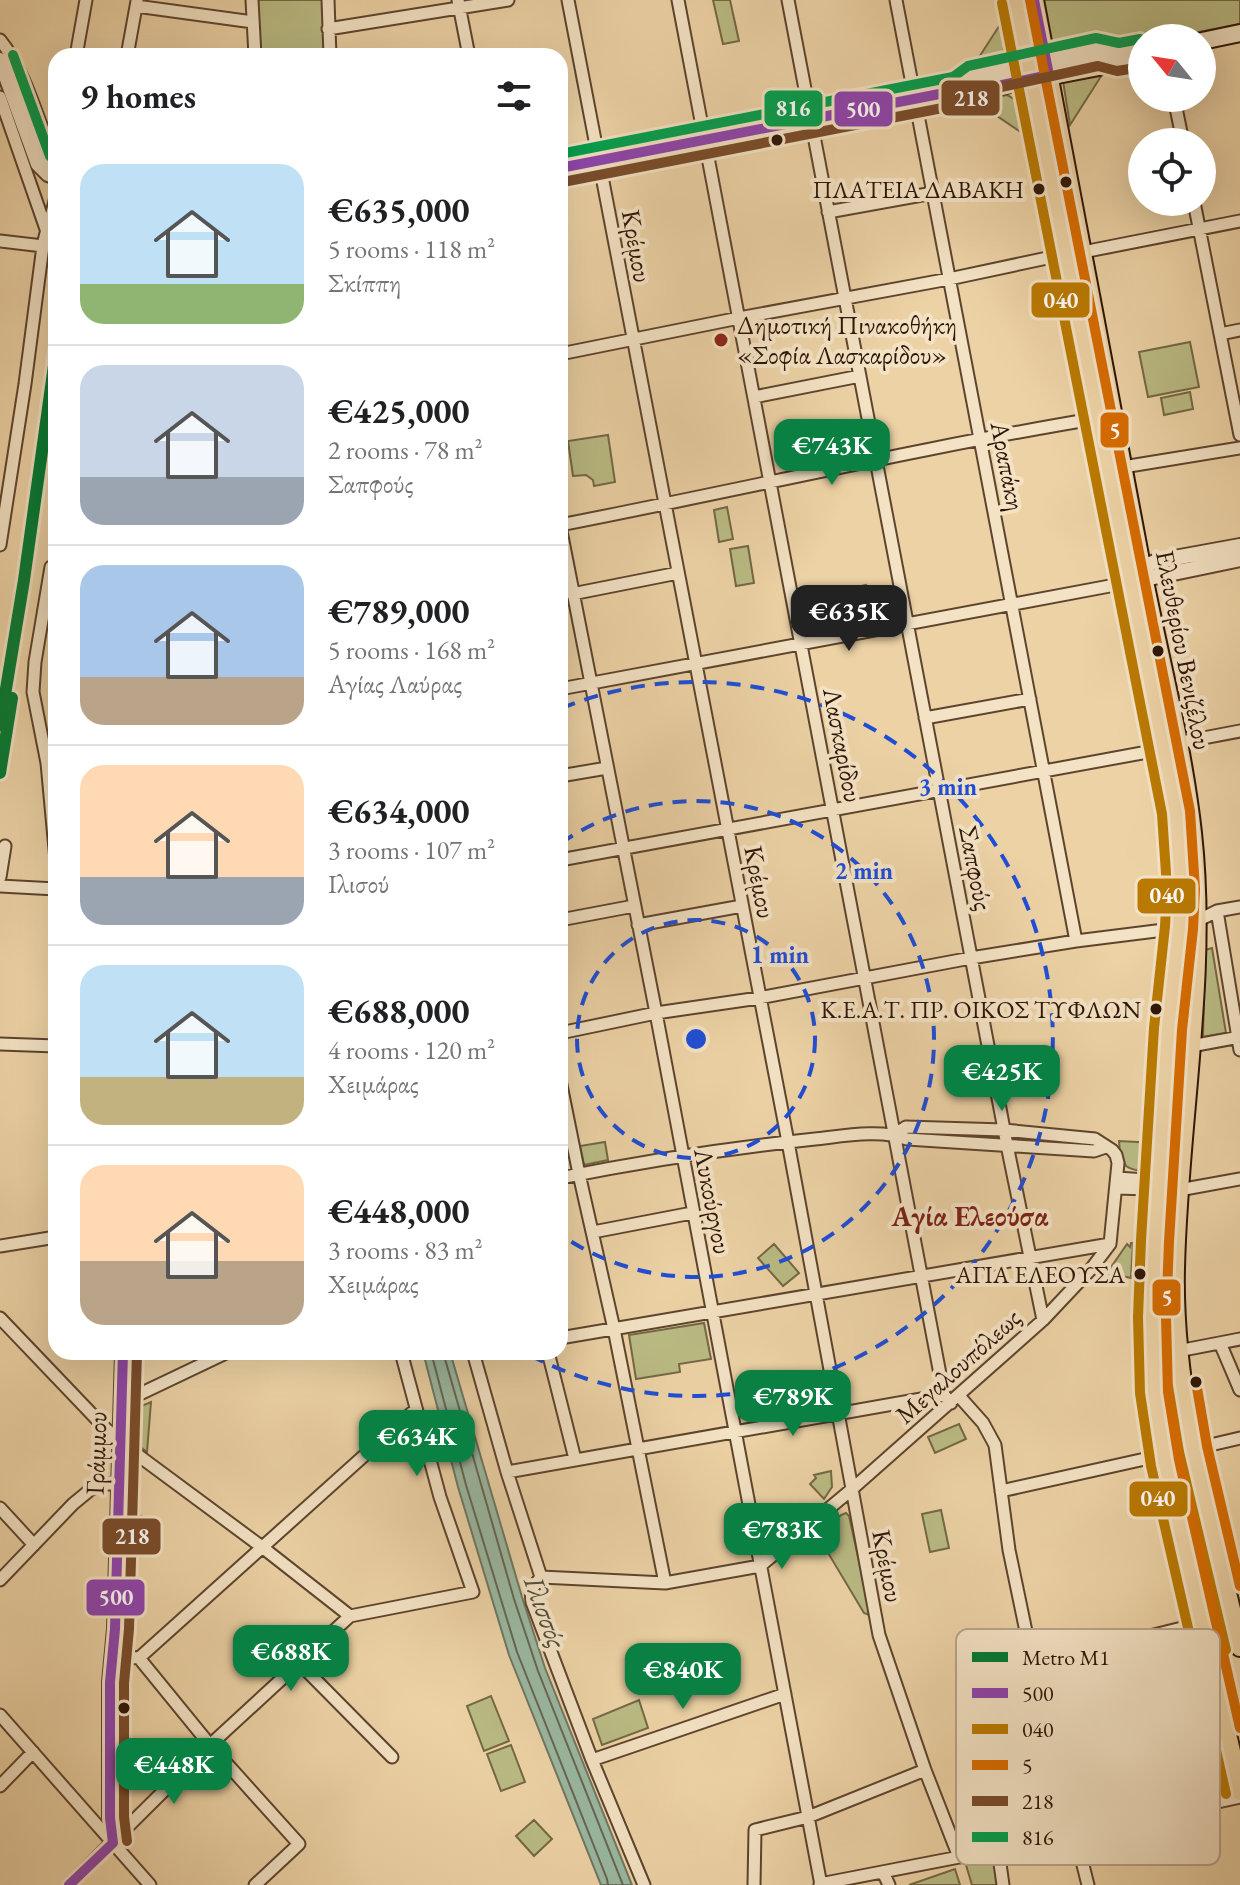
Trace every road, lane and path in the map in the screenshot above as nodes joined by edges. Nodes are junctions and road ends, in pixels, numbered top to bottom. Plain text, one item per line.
1 (86, 0) edge
2 (252, 0) edge
3 (328, 0) edge
4 (508, 0) edge
5 (568, 0) edge
6 (678, 0) edge
7 (788, 0) edge
8 (896, 0) edge
9 (1016, 0) edge
10 (1034, 0) edge
11 (137, 3) edge
12 (459, 4) edge
13 (253, 22) junction
14 (328, 29) junction
15 (1240, 33) edge
16 (1216, 38) edge
17 (0, 40) edge
18 (77, 48) edge
19 (129, 48) edge
20 (255, 48) edge
21 (329, 48) edge
22 (467, 48) edge
23 (1128, 55) edge
24 (0, 61) edge
25 (1039, 70) junction
26 (916, 99) junction
27 (1, 102) edge
28 (811, 120) junction
29 (705, 139) junction
30 (48, 144) edge
31 (600, 161) junction
32 (568, 167) edge
33 (48, 174) edge
34 (933, 193) junction
35 (828, 212) junction
36 (1197, 216) edge
37 (1240, 221) edge
38 (48, 225) edge
39 (46, 229) junction
40 (1200, 229) junction
41 (0, 241) edge
42 (43, 246) junction
43 (1074, 253) junction
44 (949, 279) junction
45 (844, 299) junction
46 (739, 318) junction
47 (1240, 330) edge
48 (1220, 334) junction
49 (632, 340) junction
50 (568, 352) edge
51 (860, 376) junction
52 (754, 397) junction
53 (1099, 418) junction
54 (1240, 435) edge
55 (981, 440) junction
56 (1240, 448) edge
57 (876, 459) junction
58 (1123, 467) junction
59 (770, 483) junction
60 (665, 504) junction
61 (568, 523) edge
62 (0, 545) edge
63 (1240, 546) edge
64 (1240, 559) edge
65 (568, 571) edge
66 (678, 573) junction
67 (1139, 576) junction
68 (572, 594) junction
69 (48, 597) edge
70 (1012, 604) junction
71 (908, 624) junction
72 (801, 644) junction
73 (696, 664) junction
74 (591, 683) junction
75 (568, 687) edge
76 (1030, 699) junction
77 (925, 718) junction
78 (1240, 731) edge
79 (1170, 746) junction
80 (48, 750) edge
81 (607, 768) junction
82 (1044, 771) junction
83 (568, 775) edge
84 (939, 789) junction
85 (833, 809) junction
86 (728, 829) junction
87 (5, 846) dead end
88 (623, 849) junction
89 (568, 859) edge
90 (0, 877) edge
91 (0, 886) edge
92 (48, 889) edge
93 (634, 906) junction
94 (742, 906) junction
95 (1240, 907) edge
96 (1217, 911) junction
97 (568, 918) edge
98 (1188, 924) junction
99 (638, 925) junction
100 (1076, 941) junction
101 (971, 958) junction
102 (865, 978) junction
103 (759, 998) junction
104 (656, 1013) junction
105 (568, 1031) edge
106 (1239, 1037) edge
107 (0, 1044) edge
108 (48, 1046) edge
109 (1191, 1046) junction
110 (1240, 1050) edge
111 (568, 1128) edge
112 (1004, 1130) junction
113 (895, 1134) junction
114 (788, 1142) junction
115 (1007, 1145) junction
116 (1106, 1147) junction
117 (682, 1157) junction
118 (579, 1174) junction
119 (568, 1176) edge
120 (1240, 1179) edge
121 (1117, 1183) junction
122 (1159, 1185) junction
123 (1179, 1190) junction
124 (692, 1213) junction
125 (593, 1232) junction
126 (48, 1238) edge
127 (1110, 1244) junction
128 (0, 1246) edge
129 (1029, 1258) junction
130 (922, 1276) junction
131 (815, 1295) junction
132 (712, 1312) junction
133 (0, 1318) edge
134 (1043, 1320) junction
135 (614, 1329) junction
136 (568, 1337) edge
137 (1240, 1339) edge
138 (1220, 1343) junction
139 (1178, 1351) junction
140 (123, 1360) edge
141 (211, 1360) edge
142 (403, 1360) edge
143 (477, 1360) edge
144 (550, 1360) edge
145 (1240, 1390) edge
146 (951, 1398) junction
147 (121, 1403) junction
148 (416, 1409) junction
149 (837, 1413) junction
150 (734, 1431) junction
151 (1240, 1438) edge
152 (120, 1441) junction
153 (637, 1449) junction
154 (1193, 1449) junction
155 (1163, 1455) junction
156 (575, 1459) junction
157 (507, 1472) junction
158 (119, 1484) junction
159 (851, 1490) junction
160 (1001, 1491) junction
161 (0, 1508) edge
162 (34, 1545) junction
163 (262, 1547) junction
164 (760, 1566) junction
165 (541, 1577) junction
166 (0, 1580) edge
167 (665, 1583) junction
168 (350, 1616) junction
169 (1236, 1616) edge
170 (1202, 1623) junction
171 (1025, 1629) edge
172 (1177, 1629) edge
173 (1203, 1629) edge
174 (1240, 1647) edge
175 (112, 1656) junction
176 (139, 1658) junction
177 (298, 1662) junction
178 (785, 1694) junction
179 (1220, 1704) edge
180 (0, 1715) edge
181 (210, 1745) junction
182 (33, 1752) junction
183 (392, 1757) dead end
184 (592, 1760) junction
185 (925, 1770) junction
186 (0, 1786) edge
187 (1240, 1794) edge
188 (1220, 1799) edge
189 (808, 1817) junction
190 (113, 1843) junction
191 (956, 1849) edge
192 (956, 1858) edge
193 (1000, 1865) edge
194 (1083, 1865) edge
195 (883, 1872) junction
196 (820, 1884) edge
197 (69, 1885) edge
198 (150, 1885) edge
199 (255, 1885) edge
200 (644, 1885) edge
201 (754, 1885) edge
202 (889, 1885) edge
203 (1003, 1885) edge
204 (1088, 1885) edge

1 - 18 street
2 - 13 street
3 - 14 street
4 - 12 street
5 - 31 street, Κρέμου
6 - 29 street, Λασκαρίδου
7 - 28 street, Σαπφούς
8 - 26 street, Αραπάκη
9 - 25 main road, Ελευθερίου Βενιζέλου
10 - 25 main road, Ελευθερίου Βενιζέλου
11 - 13 street
11 - 19 street
12 - 14 street
12 - 22 street
13 - 20 street
14 - 21 street
15 - 16 main road
17 - 30 street
23 - 25 main road
24 - 33 street
25 - 26 main road
25 - 43 main road, Ελευθερίου Βενιζέλου
26 - 28 main road
26 - 34 street, Αραπάκη
27 - 39 street
28 - 29 main road
28 - 35 street, Σαπφούς
29 - 31 main road
29 - 46 street, Λασκαρίδου
31 - 32 main road
31 - 49 street, Κρέμου
34 - 35 street
34 - 44 street, Αραπάκη
35 - 45 street, Σαπφούς
36 - 40 street
37 - 40 street
38 - 39 street
39 - 42 street
40 - 43 street
40 - 48 street
41 - 42 street
42 - 62 street
43 - 44 street
43 - 53 main road, Ελευθερίου Βενιζέλου
43 - 58 main road, Ελευθερίου Βενιζέλου
44 - 45 street
44 - 55 street, Αραπάκη
45 - 46 street
45 - 51 street, Σαπφούς
46 - 49 street
46 - 52 street, Λασκαρίδου
47 - 48 street
48 - 54 street
49 - 50 street
49 - 60 street, Κρέμου
51 - 52 street
51 - 57 street, Σαπφούς
52 - 59 street, Λασκαρίδου
53 - 55 street
53 - 67 main road, Ελευθερίου Βενιζέλου
55 - 57 street
55 - 70 street, Αραπάκη
56 - 58 street
57 - 59 street
57 - 71 street, Σαπφούς
58 - 67 main road, Ελευθερίου Βενιζέλου
59 - 60 street
59 - 72 street, Λασκαρίδου
60 - 61 street
60 - 66 street, Κρέμου
63 - 67 street
64 - 67 street
65 - 68 street, Λυκούργου
66 - 68 street
66 - 73 street, Κρέμου
67 - 70 street
67 - 79 main road, Ελευθερίου Βενιζέλου
68 - 74 street, Λυκούργου
69 - 80 street
70 - 71 street
70 - 76 street, Αραπάκη
71 - 72 street
71 - 77 street, Σαπφούς
72 - 73 street
72 - 85 street, Λασκαρίδου
73 - 74 street
73 - 86 street, Κρέμου
74 - 75 street
74 - 81 street, Λυκούργου
76 - 77 street
76 - 82 street, Αραπάκη
77 - 84 street, Σαπφούς
78 - 79 street
79 - 82 street
79 - 98 main road, Ελευθερίου Βενιζέλου
81 - 83 street
81 - 88 street, Λυκούργου
82 - 84 street
82 - 100 street, Αραπάκη
84 - 85 street
84 - 101 street, Σαπφούς
85 - 86 street
85 - 102 street, Λασκαρίδου
86 - 88 street
86 - 94 street, Κρέμου
87 - 90 street
88 - 89 street
88 - 93 street, Λυκούργου
91 - 92 street
93 - 97 street
93 - 99 street, Λυκούργου
94 - 99 street
94 - 103 street, Κρέμου
95 - 96 street
96 - 98 street
96 - 106 street
98 - 100 street
98 - 109 main road, Ελευθερίου Βενιζέλου
98 - 122 main road, Ελευθερίου Βενιζέλου
99 - 104 street, Λυκούργου
100 - 101 street
101 - 102 street
101 - 112 street, Σαπφούς
102 - 103 street
102 - 113 street, Λασκαρίδου
103 - 104 street
103 - 114 street, Κρέμου
104 - 105 street
104 - 117 street, Λυκούργου
106 - 109 street
106 - 110 street
107 - 108 street
109 - 123 main road, Ελευθερίου Βενιζέλου
111 - 118 street
112 - 113 street
112 - 115 street, Σαπφούς
112 - 116 street
113 - 114 street
113 - 115 street
113 - 130 street, Λασκαρίδου
114 - 117 street
114 - 131 street, Κρέμου
115 - 116 street
115 - 129 street, Σαπφούς
116 - 121 street
117 - 118 street
117 - 124 street, Λυκούργου
118 - 119 street
118 - 125 street
120 - 123 street
121 - 122 street
121 - 127 street
122 - 123 street
122 - 155 main road, Ελευθερίου Βενιζέλου
123 - 139 main road, Ελευθερίου Βενιζέλου
124 - 125 street
124 - 132 street, Λυκούργου
125 - 135 street
126 - 128 street
127 - 129 street
127 - 134 street, Μεγαλουπόλεως
129 - 130 street
129 - 134 street, Σαπφούς
130 - 131 street
130 - 146 street, Λασκαρίδου
131 - 132 street
131 - 149 street, Κρέμου
132 - 135 street
132 - 150 street, Λυκούργου
133 - 152 street
134 - 146 street, Μεγαλουπόλεως
135 - 136 street
135 - 153 street
137 - 138 street
138 - 139 street
138 - 145 street
139 - 154 main road, Ελευθερίου Βενιζέλου
140 - 147 street, Γράμμου
141 - 147 street
142 - 148 street
143 - 157 street
144 - 156 street
146 - 149 street
146 - 159 street, Μεγαλουπόλεως
146 - 160 street
147 - 152 street, Γράμμου
148 - 163 street
148 - 168 street
149 - 150 street
149 - 159 street, Κρέμου
150 - 153 street
150 - 164 street, Λυκούργου
151 - 154 street
152 - 158 street, Γράμμου
152 - 163 street
153 - 156 street
153 - 167 street
154 - 169 main road, Ελευθερίου Βενιζέλου
155 - 160 street
155 - 170 main road, Ελευθερίου Βενιζέλου
156 - 157 street
157 - 165 street
158 - 162 street
158 - 175 street, Γράμμου
159 - 164 street, Μεγαλουπόλεως
159 - 185 street, Κρέμου
160 - 171 street
161 - 162 street
162 - 166 street
163 - 168 street
163 - 176 street
164 - 167 street, Μεγαλουπόλεως
164 - 178 street, Λυκούργου
165 - 167 street, Μεγαλουπόλεως
165 - 184 street
168 - 177 street
169 - 174 main road, Ελευθερίου Βενιζέλου
170 - 172 street
170 - 173 main road, Ελευθερίου Βενιζέλου
175 - 176 street
175 - 190 street, Γράμμου
176 - 181 street
177 - 181 street
177 - 183 street
178 - 184 street
178 - 189 street, Λυκούργου
179 - 187 main road, Ελευθερίου Βενιζέλου
180 - 182 street
181 - 190 street
181 - 199 street
182 - 186 street
182 - 190 street
184 - 200 street
185 - 189 street
185 - 191 street, Κρέμου
187 - 188 street
189 - 196 street, Λυκούργου
189 - 201 street
190 - 197 street
190 - 198 street
192 - 195 street
193 - 203 street
194 - 204 street
195 - 196 street
195 - 202 street

